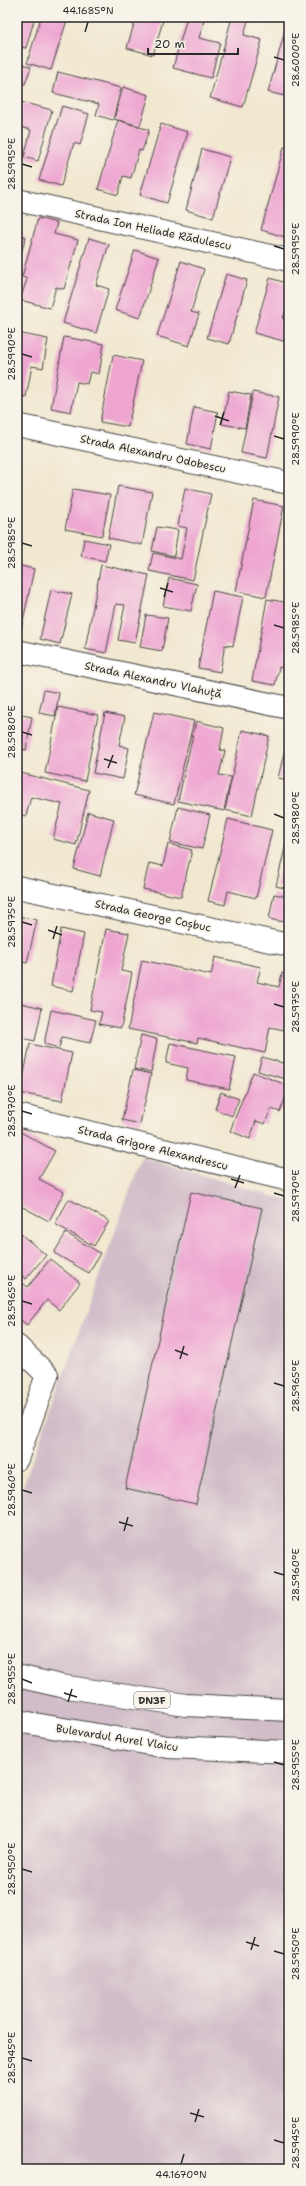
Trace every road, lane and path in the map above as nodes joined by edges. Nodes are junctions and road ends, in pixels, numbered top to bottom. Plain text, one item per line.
1 (17, 200) edge
2 (289, 260) edge
3 (17, 425) edge
4 (289, 483) edge
5 (17, 651) edge
6 (289, 708) edge
7 (17, 887) edge
8 (289, 945) edge
9 (17, 1115) edge
10 (289, 1180) edge
11 (17, 1346) edge
12 (17, 1458) edge
13 (17, 1676) edge
14 (289, 1710) edge
15 (17, 1721) edge
16 (289, 1752) edge

1 - 2 street, Strada Ion Heliade Rădulescu
3 - 4 street, Strada Alexandru Odobescu
5 - 6 street, Strada Alexandru Vlahuță
7 - 8 street, Strada George Coșbuc
9 - 10 street, Strada Grigore Alexandrescu
11 - 12 street
13 - 14 street, DN3F
15 - 16 street, Bulevardul Aurel Vlaicu

